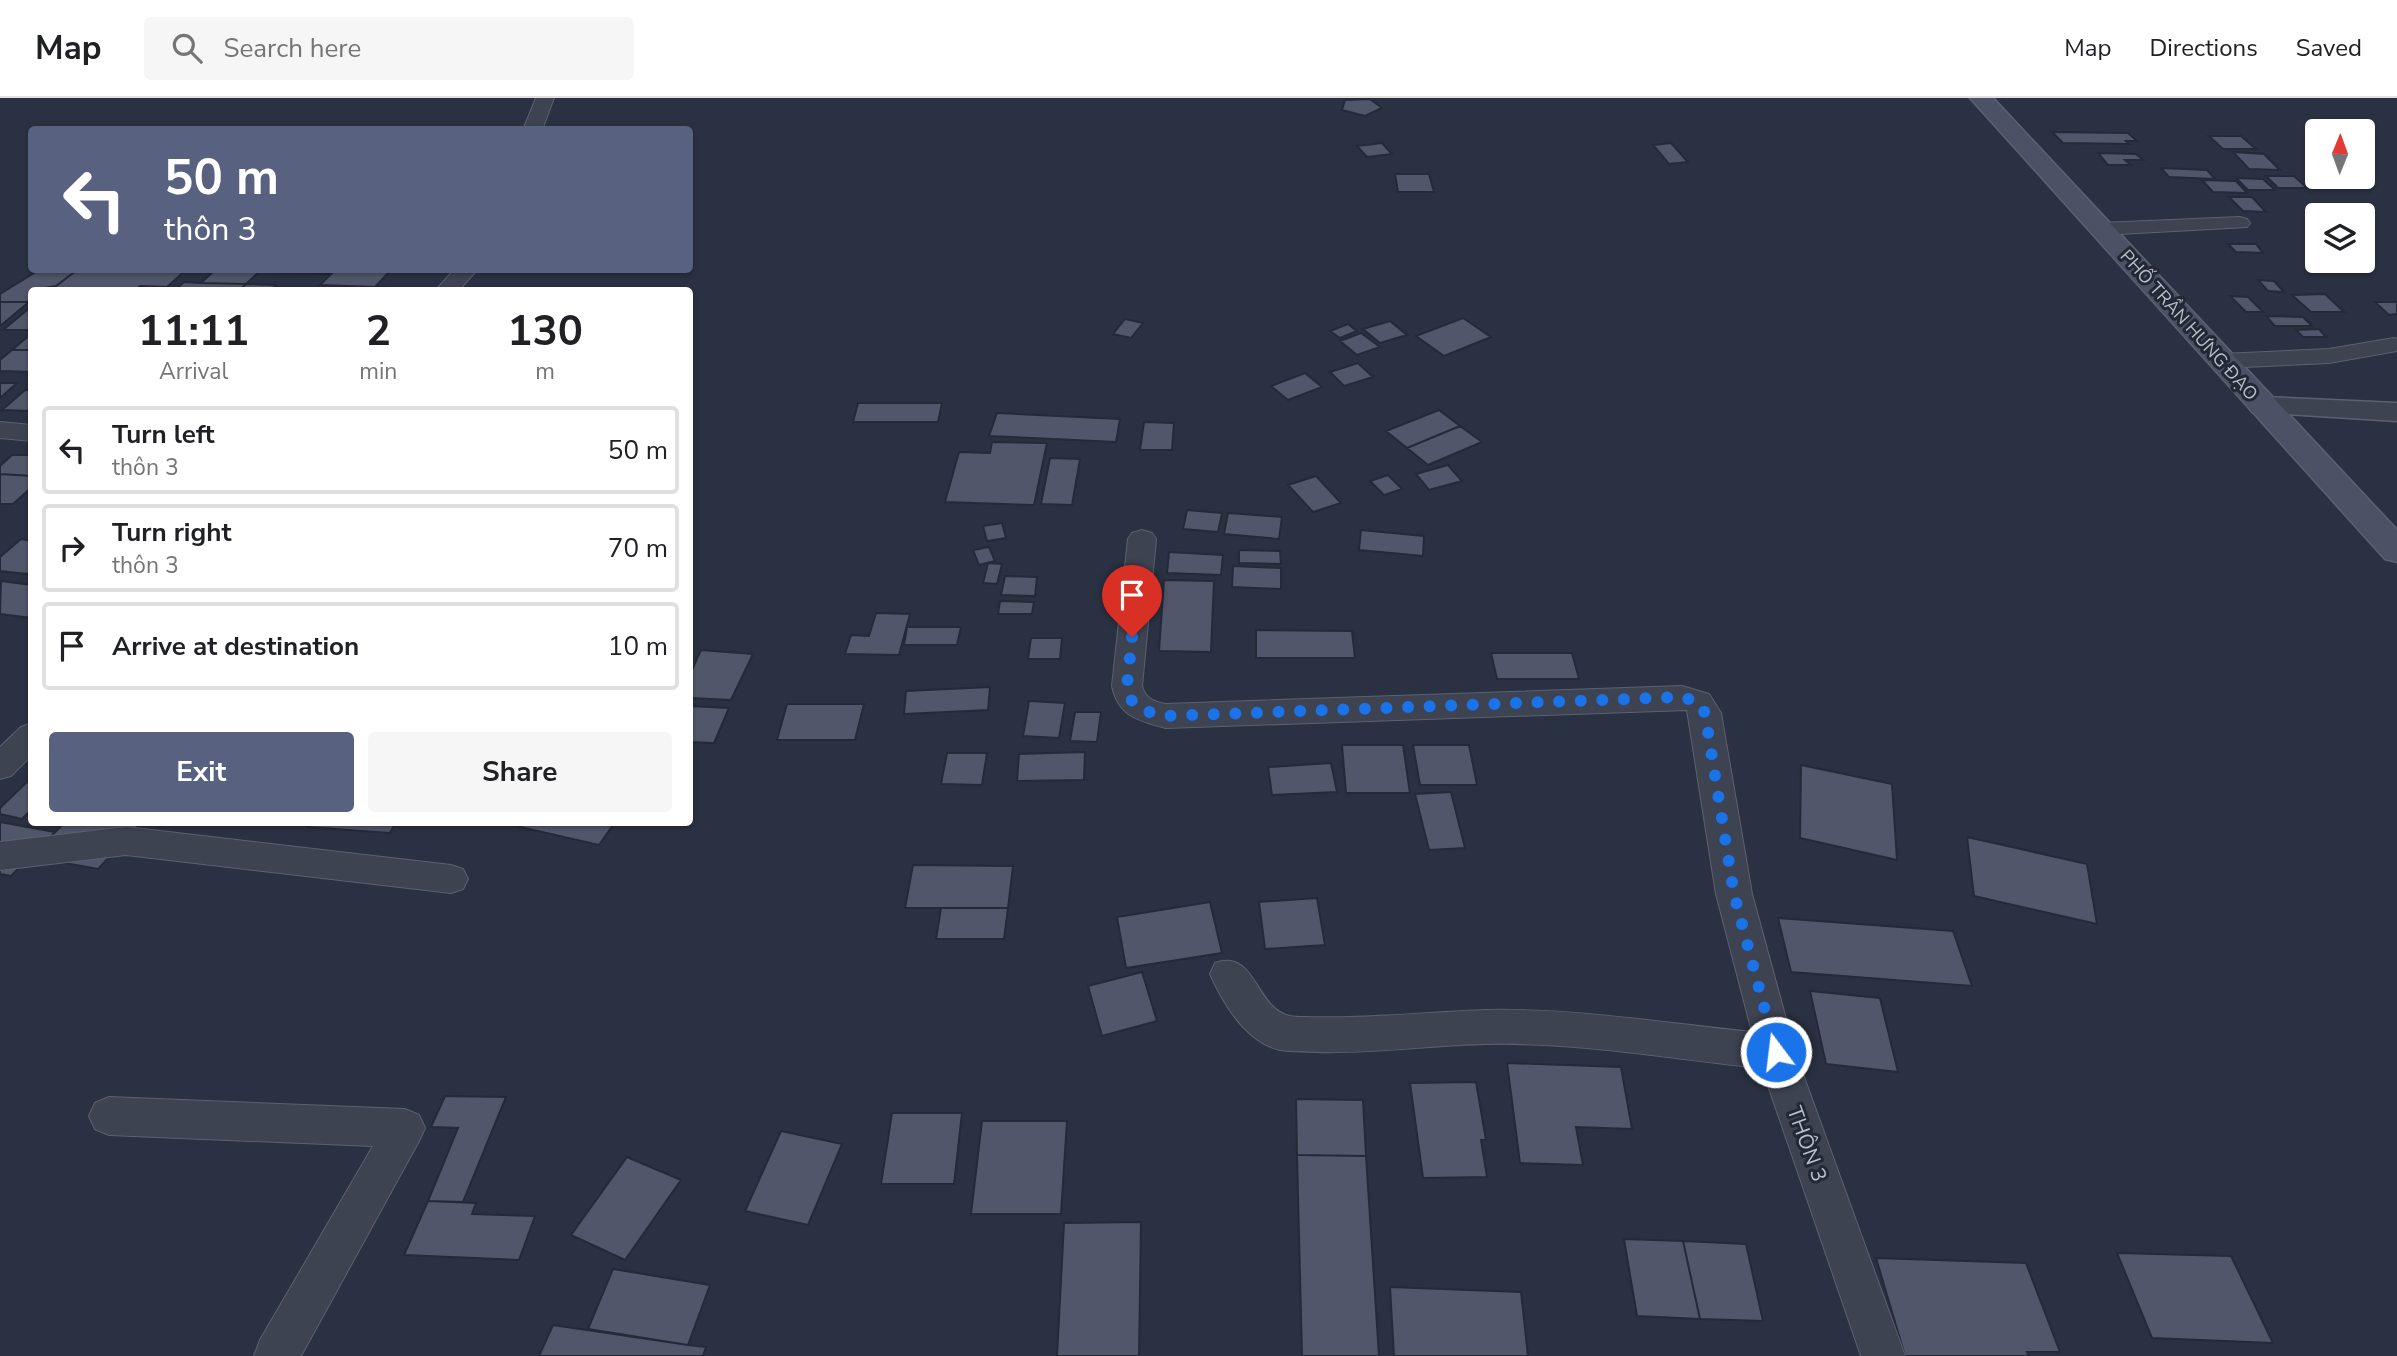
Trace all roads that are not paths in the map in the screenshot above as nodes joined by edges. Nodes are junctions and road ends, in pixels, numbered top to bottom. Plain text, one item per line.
1 (545, 98) edge
2 (1981, 98) edge
3 (534, 126) edge
4 (2240, 223) dead end
5 (2101, 229) junction
6 (463, 273) edge
7 (450, 287) edge
8 (2394, 345) dead end
9 (2222, 361) junction
10 (2263, 406) junction
11 (2397, 412) edge
12 (0, 430) edge
13 (28, 433) edge
14 (1142, 539) dead end
15 (2397, 551) edge
16 (28, 739) edge
17 (0, 767) edge
18 (0, 856) edge
19 (451, 879) dead end
20 (1228, 974) dead end
21 (1776, 1052) junction
22 (109, 1116) dead end
23 (276, 1356) edge
24 (1883, 1356) edge

1 - 3 lane
2 - 5 street, PHỐ TRẦN HƯNG ĐẠO
4 - 5 lane
5 - 9 street, PHỐ TRẦN HƯNG ĐẠO
6 - 7 lane
8 - 9 lane
9 - 10 street, PHỐ TRẦN HƯNG ĐẠO
10 - 11 street
10 - 15 street, PHỐ TRẦN HƯNG ĐẠO
12 - 13 lane
14 - 21 lane, THÔN 3
16 - 17 lane
18 - 19 lane
20 - 21 lane
21 - 24 lane, THÔN 3
22 - 23 lane

